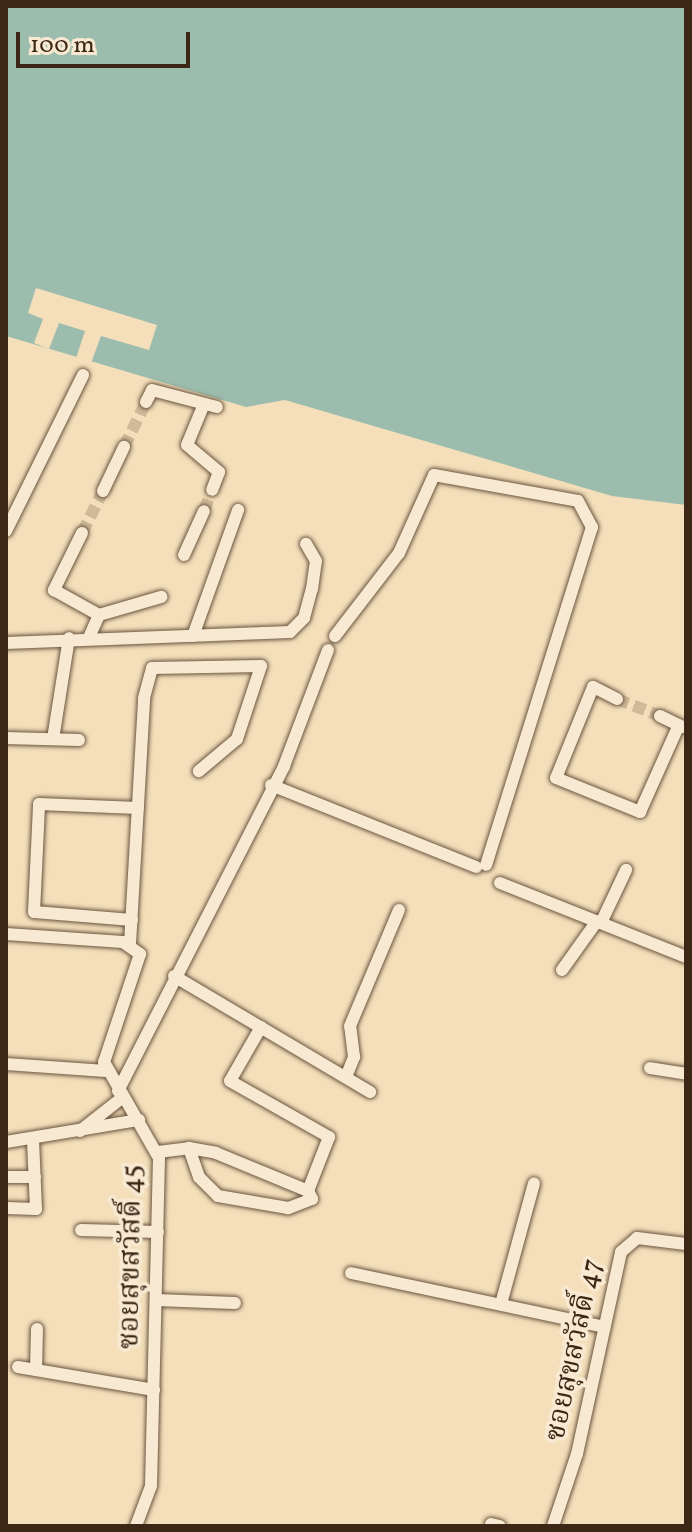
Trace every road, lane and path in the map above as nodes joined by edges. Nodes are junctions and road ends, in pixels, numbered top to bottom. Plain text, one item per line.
1 (83, 375) dead end
2 (146, 402) dead end
3 (124, 447) tunnel mouth
4 (212, 490) tunnel mouth
5 (103, 491) tunnel mouth
6 (238, 510) dead end
7 (204, 511) tunnel mouth
8 (6, 531) edge
9 (82, 533) tunnel mouth
10 (306, 544) dead end
11 (184, 555) dead end
12 (161, 597) dead end
13 (99, 615) junction
14 (193, 636) junction
15 (335, 636) dead end
16 (89, 637) junction
17 (69, 638) junction
18 (6, 643) edge
19 (328, 650) dead end
20 (617, 699) tunnel mouth
21 (660, 716) tunnel mouth
22 (682, 726) edge
23 (6, 738) edge
24 (53, 739) junction
25 (79, 740) dead end
26 (199, 771) dead end
27 (271, 785) junction
28 (138, 808) junction
29 (626, 870) dead end
30 (500, 883) dead end
31 (399, 910) dead end
32 (132, 920) junction
33 (599, 922) junction
34 (6, 934) edge
35 (130, 944) junction
36 (686, 957) edge
37 (562, 970) dead end
38 (174, 976) junction
39 (261, 1027) junction
40 (6, 1064) edge
41 (650, 1068) dead end
42 (106, 1071) junction
43 (686, 1074) edge
44 (346, 1077) junction
45 (370, 1092) dead end
46 (121, 1094) junction
47 (139, 1120) junction
48 (80, 1131) junction
49 (33, 1140) junction
50 (6, 1142) edge
51 (189, 1148) junction
52 (158, 1152) junction
53 (6, 1177) edge
54 (35, 1177) junction
55 (534, 1183) dead end
56 (308, 1191) junction
57 (6, 1208) edge
58 (81, 1230) dead end
59 (158, 1232) junction
60 (686, 1244) edge
61 (351, 1273) dead end
62 (156, 1300) junction
63 (235, 1303) dead end
64 (501, 1304) junction
65 (604, 1327) junction
66 (37, 1329) dead end
67 (18, 1367) dead end
68 (36, 1370) junction
69 (154, 1390) junction
70 (136, 1526) edge
71 (553, 1526) edge

1 - 8 street
2 - 4 street
3 - 5 street
6 - 14 street
7 - 11 street
9 - 13 street
10 - 14 street
12 - 13 street
13 - 16 street
14 - 16 street
15 - 27 street
16 - 17 street
17 - 18 street
17 - 24 street
19 - 27 street
20 - 22 street
21 - 22 street
23 - 24 street
24 - 25 street
26 - 28 street
27 - 38 street
28 - 32 street
28 - 32 street
29 - 33 street
30 - 33 street
31 - 44 street
32 - 35 street
33 - 36 street
33 - 37 street
34 - 35 street
35 - 42 street
38 - 39 street
38 - 46 street
39 - 44 street
39 - 56 street
40 - 42 street
41 - 43 street
42 - 46 street, ซอยสุขสวัสดิ์ 45
44 - 45 street
46 - 47 street, ซอยสุขสวัสดิ์ 45
46 - 48 street
47 - 48 street
47 - 52 street, ซอยสุขสวัสดิ์ 45
48 - 49 street
49 - 50 street
49 - 54 street
51 - 52 street
51 - 56 street
51 - 56 street
52 - 59 street, ซอยสุขสวัสดิ์ 45
53 - 54 street
54 - 57 street
55 - 64 street
58 - 59 street
59 - 62 street, ซอยสุขสวัสดิ์ 45
60 - 65 street, ซอยสุขสวัสดิ์ 47
61 - 64 street
62 - 63 street
62 - 69 street, ซอยสุขสวัสดิ์ 45
64 - 65 street
65 - 71 street, ซอยสุขสวัสดิ์ 47
66 - 68 street
67 - 68 street
68 - 69 street
69 - 70 street, ซอยสุขสวัสดิ์ 45

